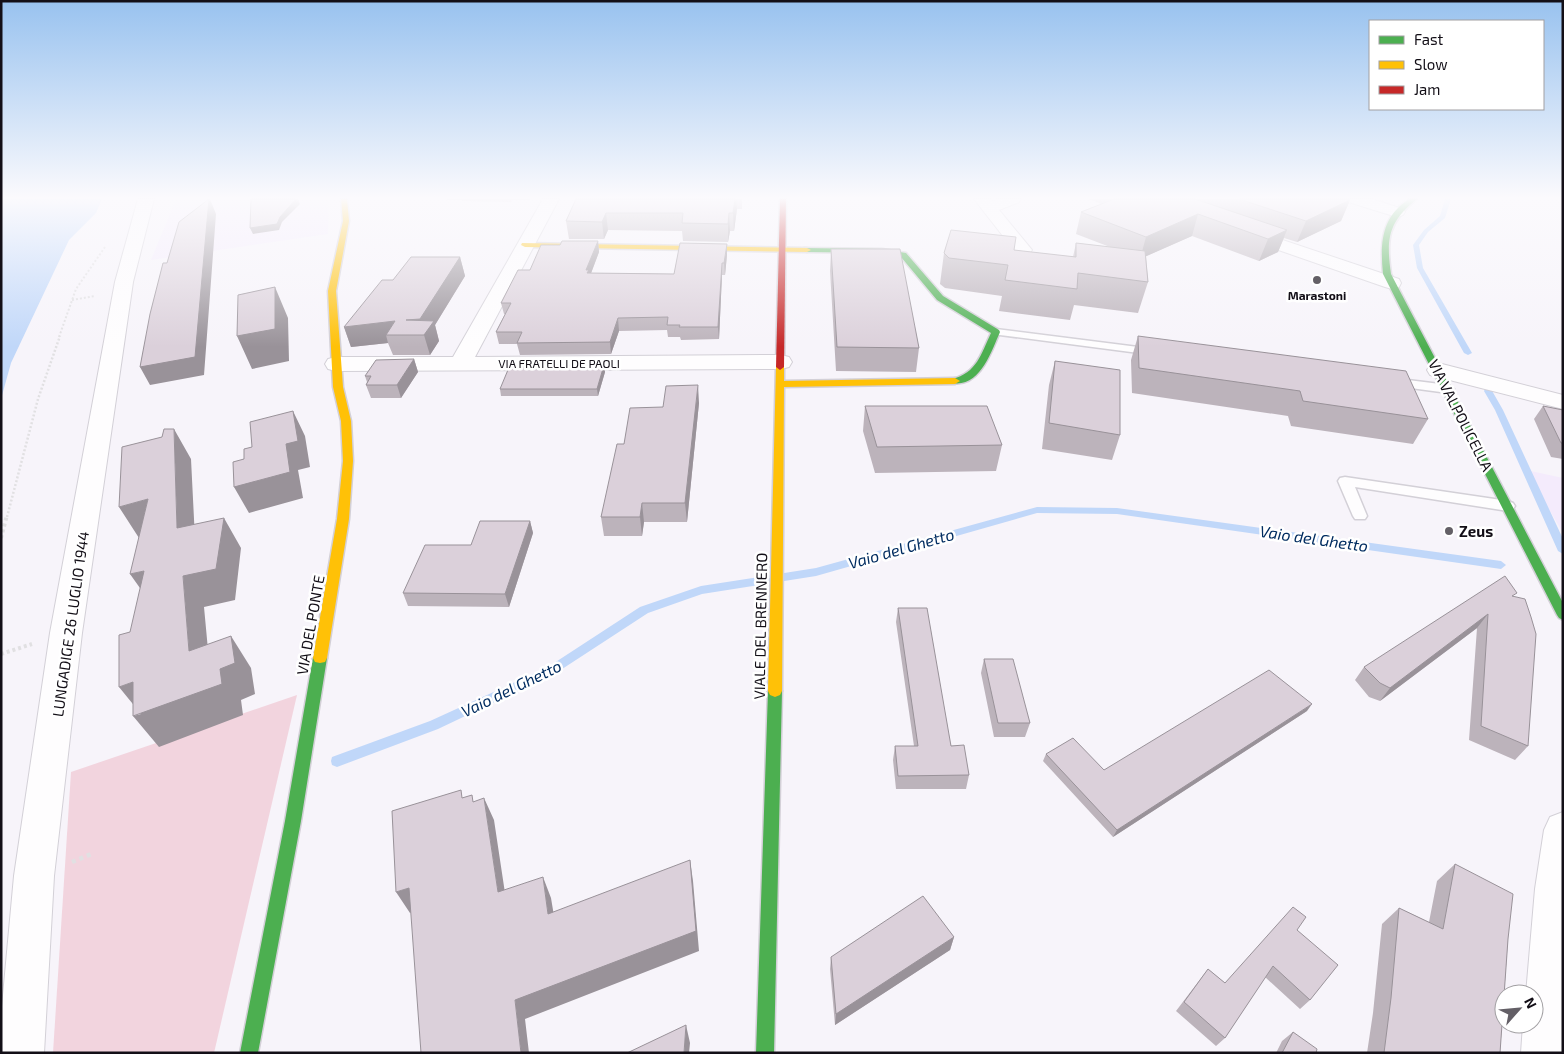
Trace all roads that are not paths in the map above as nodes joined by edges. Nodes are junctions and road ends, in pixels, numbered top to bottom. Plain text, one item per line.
1 (133, 248) edge
2 (341, 248) edge
3 (523, 248) edge
4 (782, 248) edge
5 (788, 248) edge
6 (1291, 248) edge
7 (1385, 248) edge
8 (1392, 283) junction
9 (996, 332) junction
10 (1163, 354) edge
11 (781, 362) junction
12 (336, 364) junction
13 (460, 364) junction
14 (1438, 370) junction
15 (1379, 381) edge
16 (780, 384) junction
17 (1448, 390) junction
18 (1563, 402) edge
19 (1508, 506) junction
20 (1360, 516) dead end
21 (1563, 614) edge
22 (1563, 830) edge
23 (21, 1053) edge
24 (249, 1053) edge
25 (765, 1053) edge
26 (1544, 1053) edge

1 - 23 street, LUNGADIGE 26 LUGLIO 1944
2 - 12 street, VIA DEL PONTE
3 - 13 street
4 - 11 street, VIALE DEL BRENNERO
5 - 9 street
6 - 8 street
7 - 8 street, VIA VALPOLICELLA
8 - 14 street, VIA VALPOLICELLA
9 - 10 lane
9 - 16 street
11 - 13 street, VIA FRATELLI DE PAOLI
11 - 16 street, VIALE DEL BRENNERO
12 - 13 street, VIA FRATELLI DE PAOLI
12 - 24 street, VIA DEL PONTE
14 - 17 street, VIA VALPOLICELLA
14 - 18 street
15 - 17 lane
16 - 25 street, VIALE DEL BRENNERO
17 - 19 street, VIA VALPOLICELLA
19 - 20 lane
19 - 21 street, VIA VALPOLICELLA
22 - 26 street

